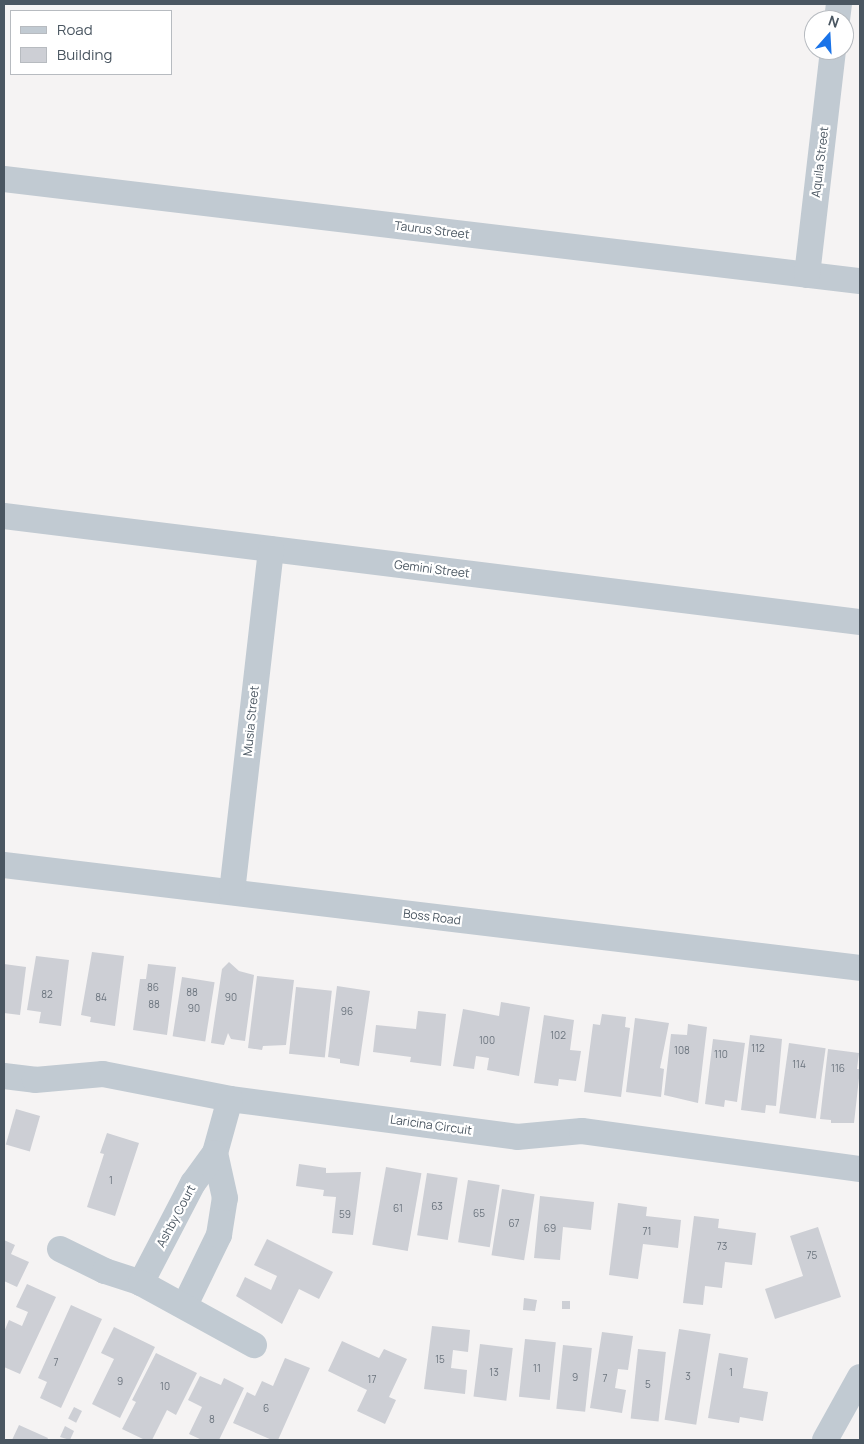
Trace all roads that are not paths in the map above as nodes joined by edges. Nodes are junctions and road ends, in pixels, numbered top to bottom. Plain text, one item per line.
1 (832, 60) edge
2 (4, 179) edge
3 (807, 275) junction
4 (860, 281) edge
5 (4, 516) edge
6 (271, 549) junction
7 (860, 622) edge
8 (4, 865) edge
9 (232, 892) junction
10 (860, 968) edge
11 (4, 1076) edge
12 (230, 1099) junction
13 (215, 1153) junction
14 (860, 1168) edge
15 (60, 1249) dead end
16 (141, 1283) junction
17 (185, 1305) junction
18 (254, 1344) dead end
19 (860, 1377) edge
20 (825, 1440) edge

1 - 3 street, Aquila Street
2 - 3 street, Taurus Street
3 - 4 street, Taurus Street
5 - 6 street, Gemini Street
6 - 7 street, Gemini Street
6 - 9 street, Musia Street
8 - 9 street, Boss Road
9 - 10 street, Boss Road
11 - 12 street, Laricina Circuit
12 - 13 street, Ashby Court
12 - 14 street, Laricina Circuit
13 - 16 street, Ashby Court
13 - 17 street, Ashby Court
15 - 16 street
16 - 17 street
17 - 18 street
19 - 20 street

